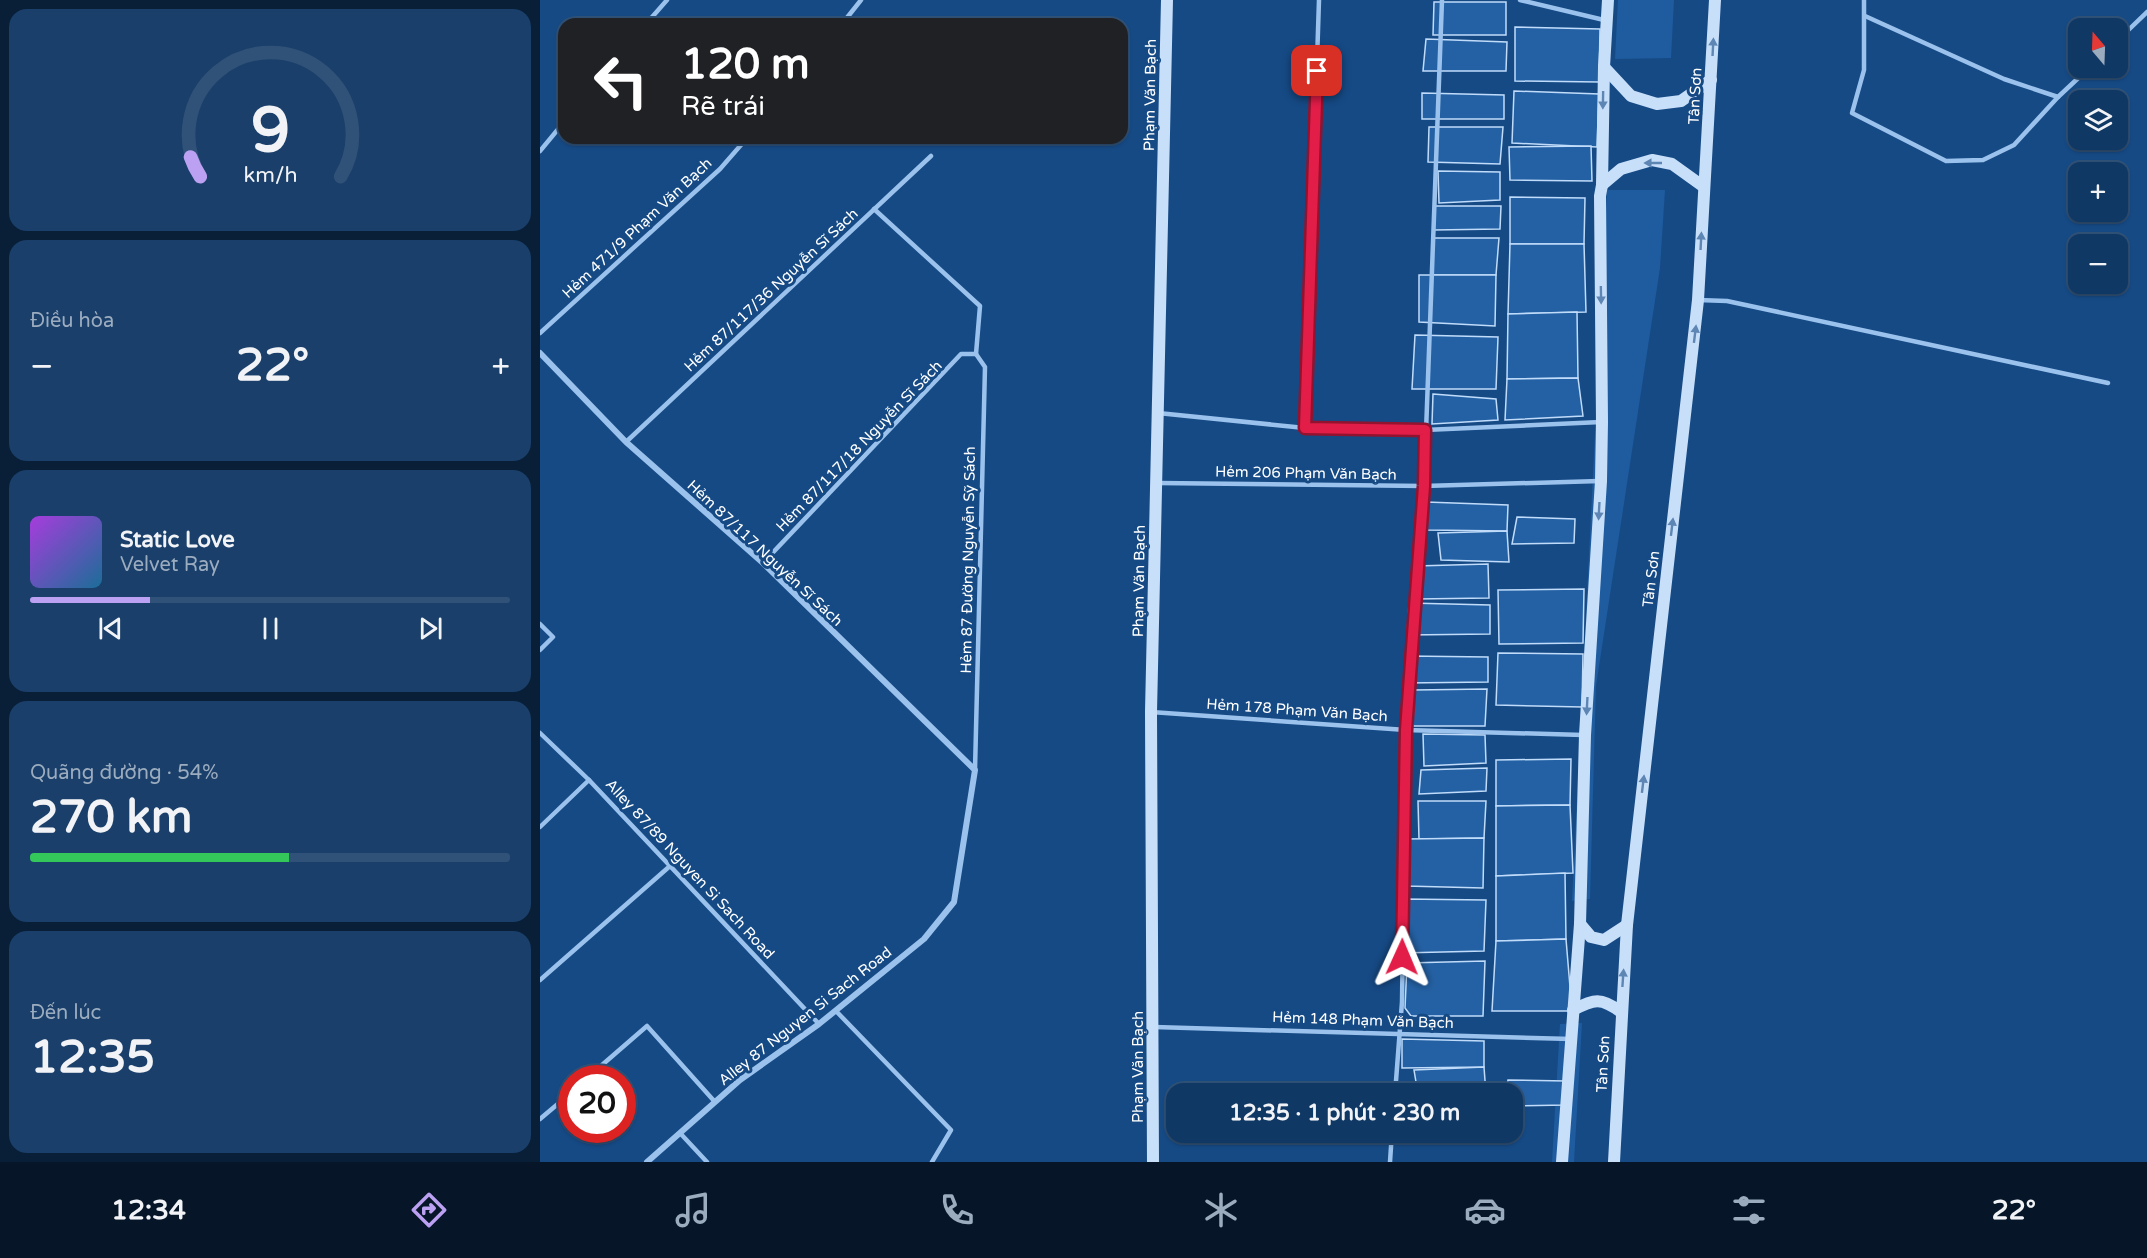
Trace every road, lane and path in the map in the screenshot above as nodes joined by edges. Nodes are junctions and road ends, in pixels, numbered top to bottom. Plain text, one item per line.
1 (667, 0) edge
2 (861, 0) edge
3 (1167, 0) edge
4 (1319, 0) edge
5 (1442, 0) edge
6 (1520, 0) edge
7 (1608, 0) edge
8 (1715, 0) edge
9 (1864, 0) edge
10 (2147, 12) edge
11 (1865, 16) junction
12 (651, 18) edge
13 (847, 18) edge
14 (1607, 21) junction
15 (2128, 30) edge
16 (1604, 67) junction
17 (2078, 78) edge
18 (1711, 80) junction
19 (2058, 97) junction
20 (558, 129) edge
21 (742, 144) edge
22 (540, 151) edge
23 (931, 156) dead end
24 (1602, 185) junction
25 (1704, 187) junction
26 (874, 209) junction
27 (1698, 300) junction
28 (540, 333) edge
29 (540, 353) edge
30 (976, 354) junction
31 (2108, 383) dead end
32 (1158, 413) junction
33 (1602, 422) junction
34 (1305, 428) junction
35 (1425, 430) junction
36 (626, 442) junction
37 (1601, 481) junction
38 (1155, 483) junction
39 (1424, 486) junction
40 (763, 563) junction
41 (540, 624) edge
42 (540, 651) edge
43 (1151, 712) junction
44 (1406, 730) junction
45 (540, 733) edge
46 (1586, 735) junction
47 (975, 770) junction
48 (589, 780) junction
49 (540, 827) edge
50 (670, 866) junction
51 (1580, 924) junction
52 (1627, 925) junction
53 (540, 980) edge
54 (1573, 1010) junction
55 (836, 1011) junction
56 (1621, 1012) junction
57 (819, 1024) junction
58 (1154, 1027) junction
59 (1400, 1032) junction
60 (1571, 1038) junction
61 (602, 1065) edge
62 (1396, 1083) edge
63 (715, 1102) junction
64 (558, 1104) edge
65 (540, 1119) edge
66 (680, 1133) junction
67 (1391, 1143) edge
68 (647, 1162) edge
69 (707, 1162) edge
70 (933, 1162) edge
71 (1153, 1162) edge
72 (1390, 1162) edge
73 (1562, 1162) edge
74 (1614, 1162) edge

1 - 12 lane
2 - 13 lane
3 - 32 street, Phạm Văn Bạch
4 - 34 lane
5 - 35 lane
6 - 14 lane
7 - 14 street
18 -> 8 street, Tân Sơn
9 - 11 lane
10 - 15 lane
11 - 19 lane
11 - 19 lane
14 - 16 street
16 - 18 street
16 -> 24 street
17 - 19 lane
18 - 25 street, Tân Sơn
20 - 22 lane
21 - 28 lane, Hẻm 471/9 Phạm Văn Bạch
23 - 26 lane, Hẻm 87/117/36 Nguyễn Sĩ Sách
25 -> 24 street
24 -> 33 street
27 -> 25 street, Tân Sơn
26 - 30 lane
26 - 36 lane, Hẻm 87/117/36 Nguyễn Sĩ Sách
27 - 31 lane
52 -> 27 street, Tân Sơn
29 - 36 street, Hẻm 87/117 Nguyễn Sĩ Sách
30 - 40 lane, Hẻm 87/117/18 Nguyễn Sĩ Sách
30 - 47 lane, Hẻm 87 Đường Nguyễn Sỹ Sách
32 - 34 lane
32 - 38 street, Phạm Văn Bạch
33 - 35 lane
33 - 37 street
34 - 35 lane
35 - 39 lane
36 - 40 street, Hẻm 87/117 Nguyễn Sĩ Sách
37 - 39 lane, Hẻm 206 Phạm Văn Bạch
37 -> 46 street
38 - 39 lane, Hẻm 206 Phạm Văn Bạch
38 - 43 street, Phạm Văn Bạch
39 - 44 lane
40 - 47 street, Hẻm 87/117 Nguyễn Sĩ Sách
41 - 42 lane
43 - 44 lane, Hẻm 178 Phạm Văn Bạch
43 - 58 street, Phạm Văn Bạch
44 - 46 lane, Hẻm 178 Phạm Văn Bạch
44 - 59 lane
45 - 48 lane, Alley 87/89 Nguyen Si Sach Road
46 - 51 street
47 - 55 street, Alley 87 Nguyen Si Sach Road
48 - 49 lane
48 - 50 lane, Alley 87/89 Nguyen Si Sach Road
50 - 53 lane
50 - 57 lane, Alley 87/89 Nguyen Si Sach Road
51 - 52 street
51 - 54 street
56 -> 52 street, Tân Sơn
54 - 56 street
54 - 60 street
55 - 57 street, Alley 87 Nguyen Si Sach Road
55 - 70 lane
56 - 74 street, Tân Sơn
57 - 63 street, Alley 87 Nguyen Si Sach Road
58 - 59 lane, Hẻm 148 Phạm Văn Bạch
58 - 71 street, Phạm Văn Bạch
59 - 60 lane, Hẻm 148 Phạm Văn Bạch
59 - 62 lane
60 - 73 street
61 - 63 lane
63 - 66 street, Alley 87 Nguyen Si Sach Road
64 - 65 lane
66 - 68 street, Alley 87 Nguyen Si Sach Road
66 - 69 lane
67 - 72 lane

